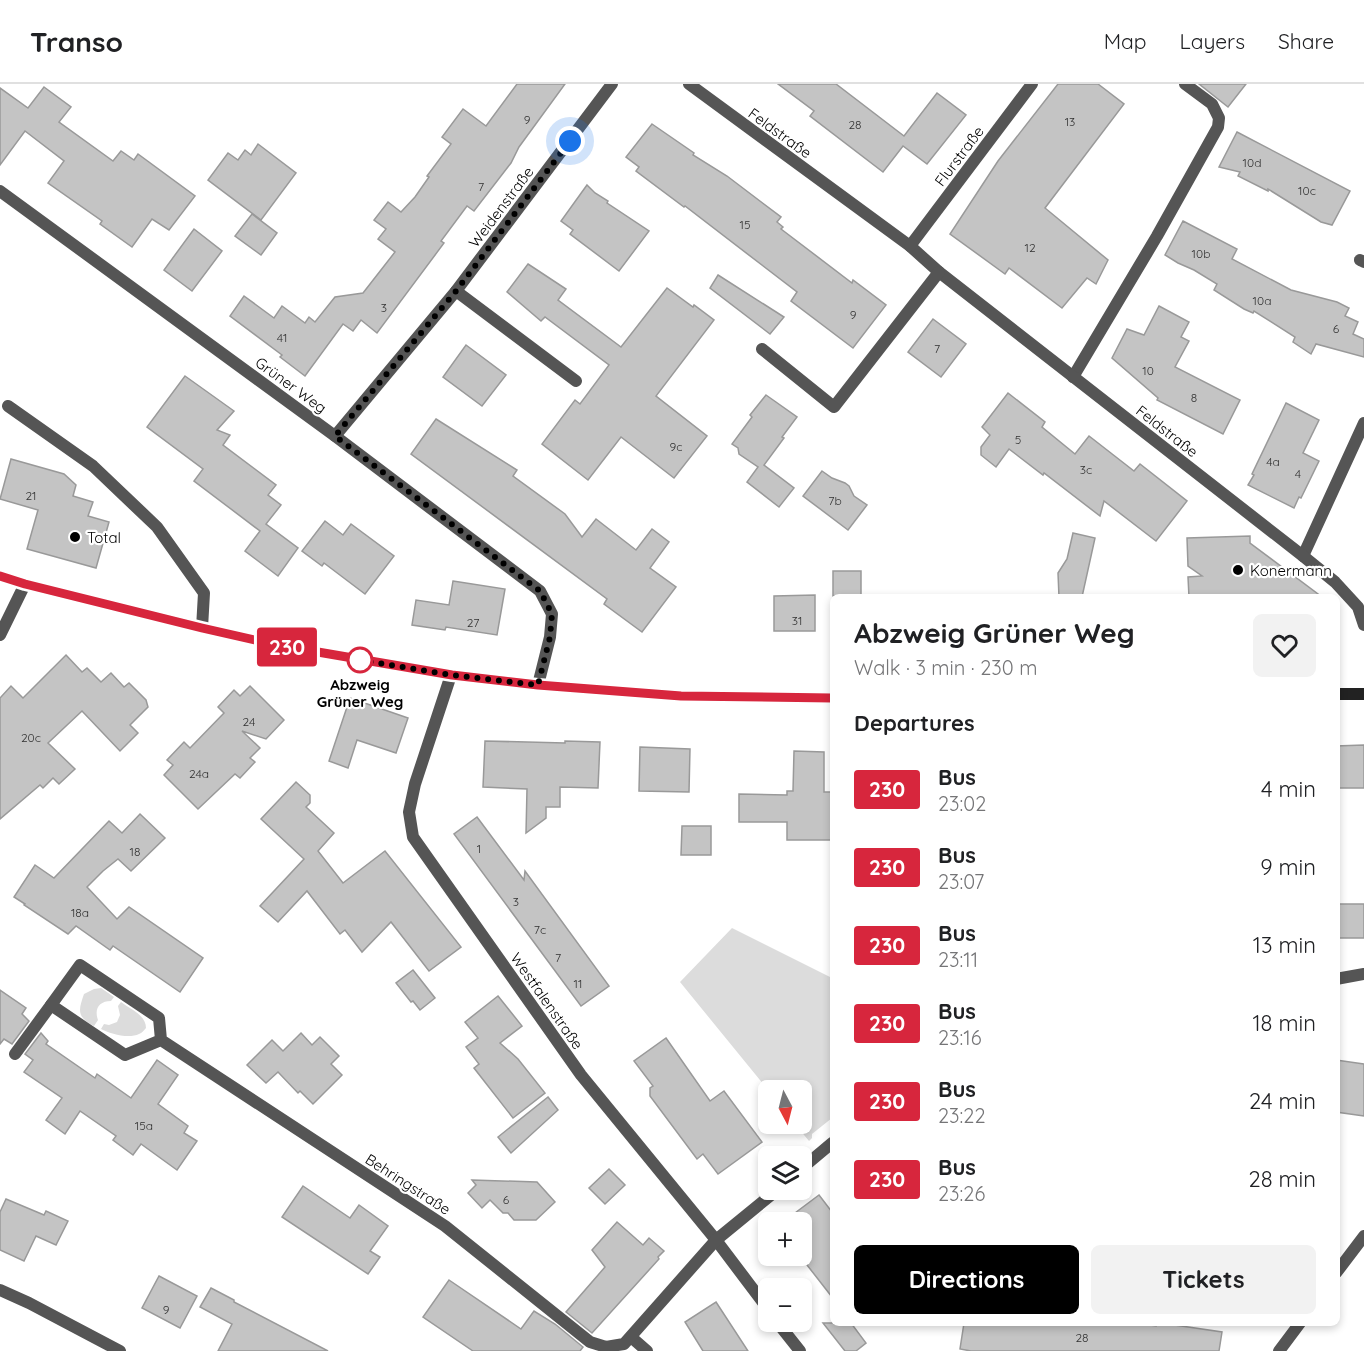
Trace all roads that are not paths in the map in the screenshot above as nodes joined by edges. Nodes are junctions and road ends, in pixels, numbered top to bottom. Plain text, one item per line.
1 (612, 84) edge
2 (689, 84) edge
3 (1032, 84) edge
4 (1185, 84) edge
5 (0, 191) edge
6 (910, 246) junction
7 (939, 272) junction
8 (456, 291) junction
9 (762, 350) dead end
10 (1073, 377) junction
11 (576, 381) dead end
12 (8, 406) dead end
13 (1364, 423) edge
14 (335, 436) junction
15 (1303, 556) junction
16 (0, 576) edge
17 (25, 584) junction
18 (1364, 625) edge
19 (202, 628) junction
20 (0, 635) edge
21 (452, 675) junction
22 (538, 685) junction
23 (1340, 694) edge
24 (1364, 694) edge
25 (830, 698) edge
26 (1364, 974) edge
27 (1340, 978) edge
28 (51, 1005) junction
29 (161, 1040) junction
30 (15, 1054) dead end
31 (830, 1145) edge
32 (812, 1160) edge
33 (765, 1200) edge
34 (1364, 1236) edge
35 (716, 1240) junction
36 (1340, 1269) edge
37 (0, 1290) edge
38 (758, 1296) edge
39 (1298, 1326) edge
40 (785, 1332) edge
41 (630, 1337) junction
42 (120, 1351) edge
43 (647, 1351) edge
44 (800, 1351) edge
45 (1279, 1351) edge

1 - 8 street, Weidenstraße
2 - 6 street, Feldstraße
3 - 6 street, Flurstraße
4 - 10 street
5 - 14 street, Grüner Weg
6 - 7 street, Feldstraße
7 - 9 street
7 - 10 street, Feldstraße
8 - 11 street
8 - 14 street, Weidenstraße
10 - 15 street, Feldstraße
12 - 19 street
13 - 15 street
14 - 22 street, Grüner Weg
15 - 18 street, Feldstraße
16 - 17 main road
17 - 19 main road
17 - 20 street
19 - 21 main road
21 - 22 main road
21 - 35 street, Westfalenstraße
22 - 25 main road
23 - 24 main road
26 - 27 street
28 - 29 street
28 - 29 street
28 - 30 street
29 - 41 street, Behringstraße
31 - 32 street
33 - 35 street, Behringstraße
34 - 36 street
35 - 38 street, Westfalenstraße
35 - 41 street, Behringstraße
37 - 42 street
39 - 45 street
40 - 44 street
41 - 43 street

